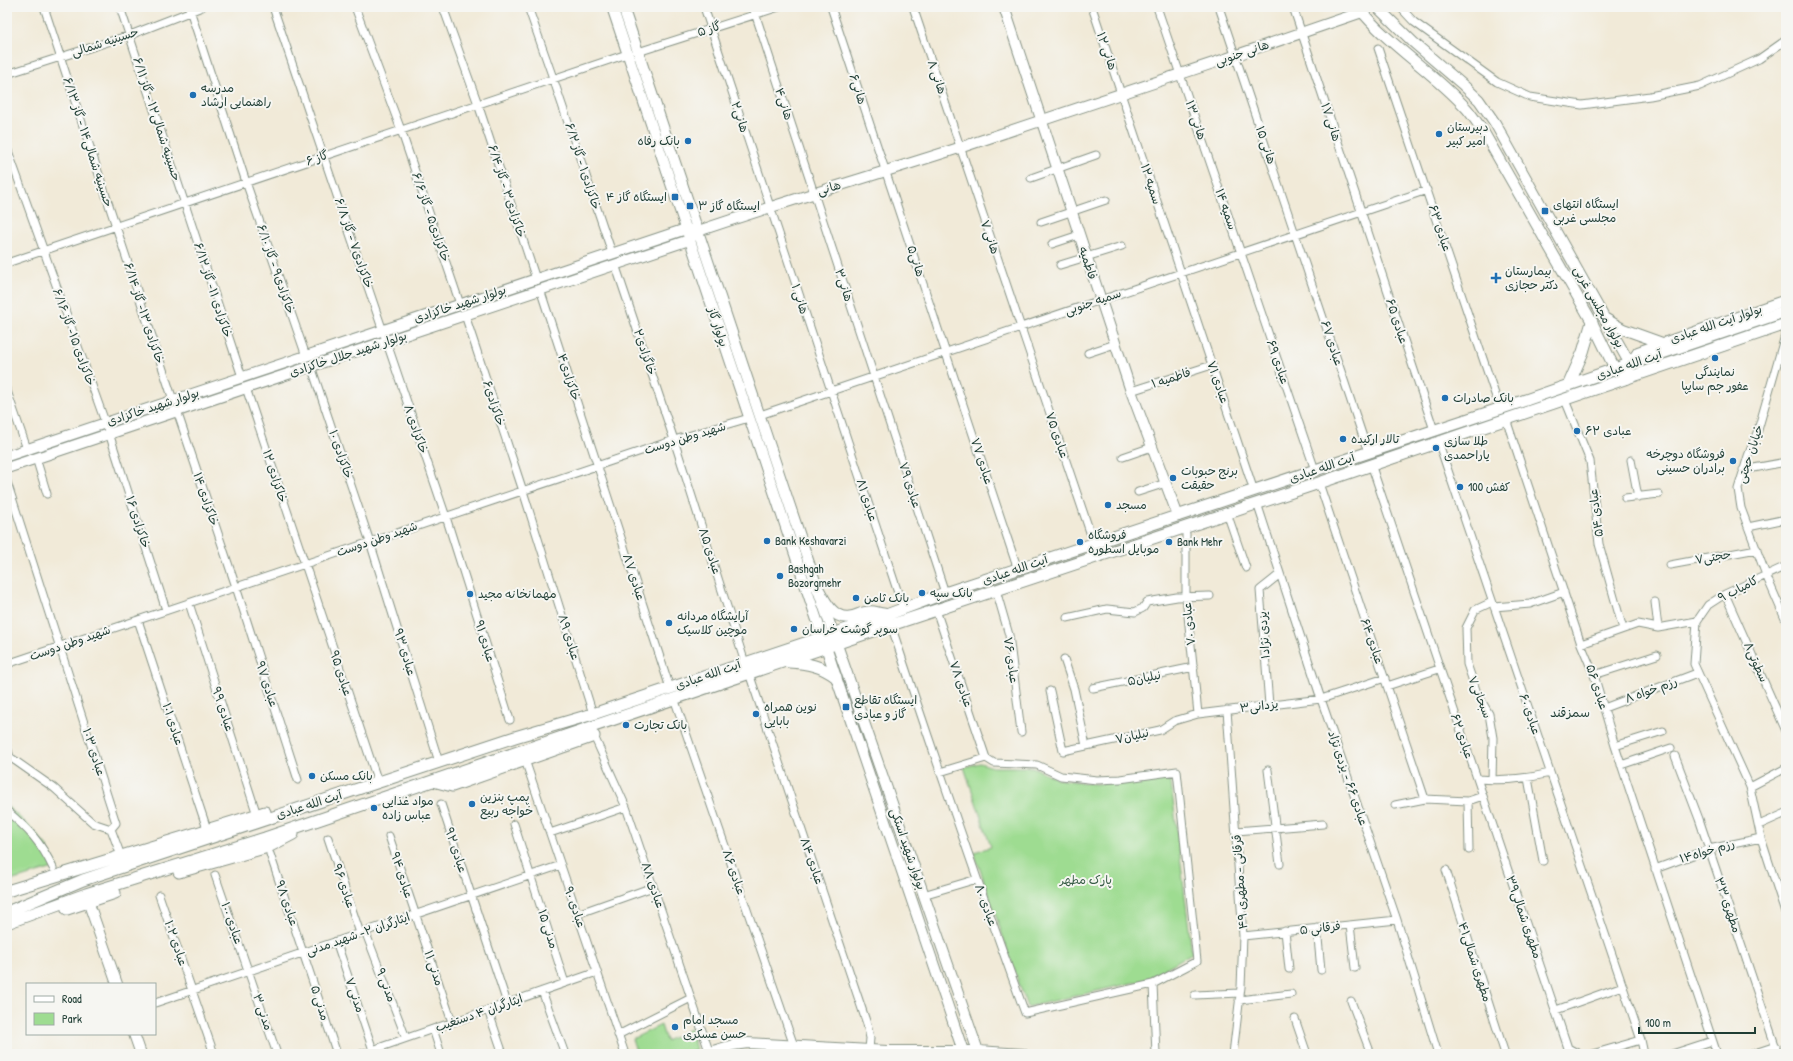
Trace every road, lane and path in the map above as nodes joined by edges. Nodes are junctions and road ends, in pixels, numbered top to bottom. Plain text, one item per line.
1 (44, 7) edge
2 (120, 7) edge
3 (202, 7) edge
4 (273, 7) edge
5 (355, 7) edge
6 (443, 7) edge
7 (528, 7) edge
8 (612, 7) edge
9 (623, 7) edge
10 (704, 7) edge
11 (753, 7) edge
12 (779, 7) edge
13 (831, 7) edge
14 (913, 7) edge
15 (1004, 7) edge
16 (1092, 7) edge
17 (1158, 7) edge
18 (1219, 7) edge
19 (1293, 7) edge
20 (1377, 7) edge
21 (1400, 7) edge
22 (189, 9) edge
23 (1360, 10) edge
24 (755, 14) junction
25 (711, 28) junction
26 (1301, 33) junction
27 (130, 34) junction
28 (1786, 40) edge
29 (1378, 48) dead end
30 (638, 52) junction
31 (627, 54) junction
32 (1236, 56) junction
33 (60, 57) junction
34 (7, 74) edge
35 (1180, 74) junction
36 (553, 78) junction
37 (1121, 95) junction
38 (478, 104) junction
39 (1041, 121) junction
40 (402, 130) junction
41 (960, 147) junction
42 (7, 148) edge
43 (1096, 155) dead end
44 (325, 156) junction
45 (1211, 165) joint
46 (1057, 169) junction
47 (886, 170) junction
48 (1031, 178) dead end
49 (246, 182) junction
50 (1427, 190) junction
51 (814, 193) junction
52 (1106, 200) dead end
53 (184, 203) junction
54 (770, 206) junction
55 (1072, 212) junction
56 (1361, 212) junction
57 (1041, 222) dead end
58 (116, 226) junction
59 (686, 229) junction
60 (698, 231) junction
61 (1296, 234) junction
62 (1079, 235) junction
63 (689, 240) junction
64 (1052, 244) dead end
65 (1122, 246) dead end
66 (44, 251) junction
67 (612, 253) junction
68 (1241, 253) junction
69 (1086, 257) junction
70 (7, 263) edge
71 (616, 264) junction
72 (1060, 265) dead end
73 (1181, 274) junction
74 (536, 279) junction
75 (540, 289) junction
76 (1100, 299) junction
77 (1786, 300) edge
78 (460, 304) junction
79 (1786, 311) edge
80 (465, 315) junction
81 (1606, 319) junction
82 (1592, 322) junction
83 (1786, 324) edge
84 (1021, 327) junction
85 (383, 330) junction
86 (1786, 332) edge
87 (387, 341) junction
88 (1662, 343) junction
89 (1115, 344) junction
90 (946, 352) junction
91 (1088, 353) dead end
92 (306, 356) junction
93 (1630, 364) junction
94 (1212, 365) junction
95 (311, 366) junction
96 (1615, 369) junction
97 (242, 377) junction
98 (874, 377) junction
99 (1627, 379) junction
100 (1568, 386) junction
101 (246, 388) junction
102 (7, 391) edge
103 (1131, 391) junction
104 (831, 392) junction
105 (173, 400) junction
106 (1565, 400) junction
107 (1500, 409) junction
108 (177, 411) junction
109 (760, 415) junction
110 (749, 418) junction
111 (1506, 419) junction
112 (105, 423) junction
113 (1434, 430) junction
114 (109, 433) junction
115 (674, 440) junction
116 (1438, 441) junction
117 (1152, 447) junction
118 (27, 449) junction
119 (1368, 452) junction
120 (7, 456) edge
121 (1123, 457) dead end
122 (36, 458) junction
123 (1631, 460) dead end
124 (1786, 462) edge
125 (1370, 464) junction
126 (598, 465) junction
127 (7, 468) edge
128 (1316, 470) junction
129 (1743, 470) junction
130 (7, 482) edge
131 (1166, 483) junction
132 (1319, 483) junction
133 (523, 491) junction
134 (1254, 491) junction
135 (1138, 492) dead end
136 (47, 494) dead end
137 (1659, 494) dead end
138 (1638, 497) junction
139 (1625, 498) dead end
140 (1257, 503) junction
141 (1227, 513) junction
142 (446, 516) junction
143 (1178, 516) junction
144 (1786, 519) edge
145 (1748, 527) junction
146 (1186, 534) dead end
147 (370, 542) junction
148 (1094, 544) junction
149 (1757, 549) junction
150 (304, 564) junction
151 (1670, 565) dead end
152 (1786, 566) edge
153 (1246, 568) dead end
154 (1018, 570) junction
155 (1280, 574) junction
156 (1766, 575) junction
157 (236, 587) junction
158 (817, 587) junction
159 (996, 590) junction
160 (1564, 592) junction
161 (945, 593) junction
162 (1725, 594) junction
163 (1186, 596) junction
164 (1210, 596) dead end
165 (1655, 602) dead end
166 (189, 603) junction
167 (1493, 604) junction
168 (903, 608) junction
169 (166, 610) junction
170 (936, 610) junction
171 (887, 613) junction
172 (1067, 618) dead end
173 (138, 620) junction
174 (1786, 621) edge
175 (1698, 622) junction
176 (891, 625) junction
177 (1624, 628) junction
178 (1658, 628) junction
179 (835, 638) junction
180 (824, 642) junction
181 (1581, 644) junction
182 (60, 646) junction
183 (1657, 655) dead end
184 (1064, 659) dead end
185 (783, 662) junction
186 (7, 664) edge
187 (1194, 667) junction
188 (747, 668) junction
189 (1439, 669) junction
190 (1698, 673) junction
191 (1594, 676) junction
192 (836, 677) junction
193 (1385, 678) junction
194 (1387, 686) junction
195 (1094, 688) dead end
196 (1050, 691) dead end
197 (672, 693) junction
198 (1321, 699) junction
199 (1269, 705) junction
200 (1604, 708) junction
201 (1227, 710) junction
202 (593, 714) junction
203 (1198, 714) junction
204 (510, 720) dead end
205 (1663, 731) dead end
206 (1786, 731) edge
207 (578, 732) junction
208 (1021, 732) dead end
209 (594, 736) junction
210 (515, 737) junction
211 (564, 737) junction
212 (1086, 746) junction
213 (1615, 746) junction
214 (7, 747) edge
215 (1671, 748) dead end
216 (555, 750) junction
217 (9, 756) edge
218 (522, 756) junction
219 (1676, 756) dead end
220 (986, 758) junction
221 (439, 762) junction
222 (1621, 765) junction
223 (1786, 768) edge
224 (1268, 770) dead end
225 (940, 772) junction
226 (1550, 773) junction
227 (1528, 778) junction
228 (1478, 779) junction
229 (298, 780) dead end
230 (1492, 780) junction
231 (378, 782) junction
232 (1750, 787) junction
233 (1484, 796) junction
234 (1425, 799) junction
235 (1468, 802) junction
236 (441, 804) dead end
237 (1395, 805) dead end
238 (307, 806) junction
239 (626, 807) junction
240 (7, 811) edge
241 (1786, 813) edge
242 (257, 815) junction
243 (514, 824) dead end
244 (1323, 824) dead end
245 (1759, 825) junction
246 (1274, 828) junction
247 (111, 829) junction
248 (207, 829) junction
249 (1236, 831) junction
250 (550, 833) junction
251 (389, 836) dead end
252 (328, 838) dead end
253 (1761, 838) junction
254 (1709, 849) junction
255 (1469, 850) dead end
256 (270, 854) dead end
257 (121, 856) junction
258 (1543, 861) dead end
259 (1280, 864) dead end
260 (561, 865) junction
261 (53, 868) dead end
262 (1655, 869) junction
263 (1446, 870) dead end
264 (215, 875) dead end
265 (530, 876) junction
266 (977, 879) junction
267 (653, 887) junction
268 (7, 891) edge
269 (159, 895) dead end
270 (923, 895) junction
271 (471, 896) junction
272 (87, 898) junction
273 (7, 912) edge
274 (415, 914) junction
275 (577, 914) junction
276 (1786, 915) edge
277 (1397, 920) junction
278 (7, 923) edge
279 (1350, 925) junction
280 (1316, 928) junction
281 (7, 929) edge
282 (1285, 931) junction
283 (363, 932) junction
284 (1243, 936) junction
285 (336, 941) junction
286 (304, 952) junction
287 (1356, 968) dead end
288 (1289, 969) dead end
289 (1321, 970) dead end
290 (248, 971) junction
291 (597, 972) junction
292 (117, 983) edge
293 (565, 983) junction
294 (1152, 984) junction
295 (1622, 986) junction
296 (192, 990) junction
297 (542, 991) junction
298 (1291, 994) dead end
299 (1195, 995) dead end
300 (1240, 997) junction
301 (691, 998) junction
302 (1351, 1001) dead end
303 (156, 1003) edge
304 (507, 1003) junction
305 (488, 1010) junction
306 (1556, 1010) junction
307 (1295, 1019) dead end
308 (452, 1022) junction
309 (433, 1029) junction
310 (134, 1035) edge
311 (618, 1035) junction
312 (406, 1038) junction
313 (1641, 1040) junction
314 (1712, 1041) junction
315 (794, 1046) junction
316 (1776, 1046) junction
317 (869, 1050) junction
318 (1569, 1051) edge
319 (374, 1052) edge
320 (887, 1052) edge
321 (708, 1053) edge
322 (964, 1053) edge
323 (979, 1053) edge
324 (141, 1054) edge
325 (214, 1054) edge
326 (277, 1054) edge
327 (337, 1054) edge
328 (361, 1054) edge
329 (441, 1054) edge
330 (503, 1054) edge
331 (565, 1054) edge
332 (625, 1054) edge
333 (1023, 1054) edge
334 (1156, 1054) edge
335 (1233, 1054) edge
336 (1307, 1054) edge
337 (1371, 1054) edge
338 (1438, 1054) edge
339 (1505, 1054) edge
340 (1579, 1054) edge
341 (1592, 1054) edge
342 (1644, 1054) edge
343 (1672, 1054) edge
344 (1716, 1054) edge
345 (1752, 1054) edge
346 (1778, 1054) edge

1 - 33 street, حسینیه شمالی۱۴ - گاز ۶/۱۳
2 - 27 street, حسینیه شمالی۱۲ - گاز ۶/۱۱
3 - 22 street, حسینیه شمالی
4 - 44 street, خاکزادی۷ - گاز ۶/۸
5 - 40 street, خاکزادی۵ - گاز ۶/۶
6 - 38 street, خاکزادی۳ - گاز ۶/۴
7 - 36 street, خاکزادی۱ - گاز ۶/۲
8 - 31 main road, بولوار گاز
9 - 30 main road, بولوار گاز
10 - 25 street, هانی۲
11 - 24 street, هانی۴
12 - 24 street, گاز ۵
13 - 47 street, هانی۶
14 - 41 street, هانی ۸
15 - 39 main road, فاطمیه
16 - 37 street, هانی ۱۲
17 - 35 street, هانی ۱۳
18 - 32 street, هانی ۱۵
19 - 26 street, هانی ۱۷
20 - 81 main road, بولوار مجلسی غربی
21 - 28 street
22 - 27 street, حسینیه شمالی
22 - 49 street, خاکزادی۹ - گاز ۶/۱۰
23 - 26 main road, هانی جنوبی
23 - 82 main road, بولوار مجلسی غربی
24 - 25 street, گاز ۵
24 - 51 street, هانی۴
25 - 30 street, گاز ۵
25 - 54 street, هانی۲
26 - 32 main road, هانی جنوبی
26 - 56 street, هانی ۱۷
27 - 33 street, حسینیه شمالی
27 - 53 street, حسینیه شمالی۱۲ - گاز ۶/۱۱
29 - 50 street, عبادی ۶۳
30 - 60 main road, بولوار گاز
31 - 36 street, گاز ۶
31 - 59 main road, بولوار گاز
32 - 35 main road, هانی جنوبی
32 - 61 street, هانی ۱۵
33 - 34 street, حسینیه شمالی
33 - 58 street, حسینیه شمالی۱۴ - گاز ۶/۱۳
35 - 37 main road, هانی جنوبی
35 - 45 street, هانی ۱۳
36 - 38 street, گاز ۶
36 - 67 street, خاکزادی۱ - گاز ۶/۲
37 - 39 main road, هانی جنوبی
37 - 73 street, سمیه ۱۲
38 - 40 street, گاز ۶
38 - 74 street, خاکزادی۳ - گاز ۶/۴
39 - 41 main road, هانی
39 - 46 main road, فاطمیه
40 - 44 street, گاز ۶
40 - 78 street, خاکزادی۵ - گاز ۶/۶
41 - 47 main road, هانی
41 - 84 street, هانی ۷
42 - 66 street, خاکزادی ۱۵- گاز ۶/۱۶
43 - 46 street
44 - 49 street, گاز ۶
44 - 85 street, خاکزادی۷ - گاز ۶/۸
45 - 68 street, سمیه ۱۴
46 - 48 street
46 - 55 main road, فاطمیه
47 - 51 main road, هانی
47 - 90 street, هانی۵
49 - 53 street, گاز ۶
49 - 92 street, خاکزادی۹ - گاز ۶/۱۰
50 - 56 street, سمیه جنوبی
50 - 107 street, عبادی ۶۳
51 - 54 main road, هانی
51 - 98 street, هانی۳
52 - 55 street
53 - 58 street, گاز ۶
53 - 97 street, خاکزادی ۱۱- گاز ۶/۱۲
54 - 60 main road, هانی
54 - 104 street, هانی ۱
55 - 57 street
55 - 62 main road, فاطمیه
56 - 61 street, سمیه جنوبی
56 - 113 street, عبادی ۶۵
58 - 66 street, گاز ۶
58 - 105 street, خاکزادی ۱۳- گاز ۶/۱۴
59 - 60 main road
59 - 63 main road, بولوار گاز
59 - 67 main road, بولوار شهید خاکزادی
60 - 63 main road
60 - 109 main road, بولوار گاز
61 - 68 street, سمیه جنوبی
61 - 119 street, عبادی ۶۷
62 - 64 street
62 - 69 main road, فاطمیه
63 - 71 main road, بولوار شهید جلال خاکزادی
63 - 110 main road, بولوار گاز
65 - 69 street
66 - 70 street, گاز ۶
66 - 112 street, خاکزادی ۱۵- گاز ۶/۱۶
67 - 74 main road, بولوار شهید خاکزادی
68 - 73 street, سمیه جنوبی
68 - 128 street, عبادی ۶۹
69 - 72 street
69 - 76 main road, فاطمیه
71 - 75 main road, بولوار شهید جلال خاکزادی
71 - 115 street, خاگزادی۲
73 - 76 street, سمیه جنوبی
73 - 94 street, عبادی ۷۱
74 - 78 main road, بولوار شهید خاکزادی
75 - 80 main road, بولوار شهید جلال خاکزادی
75 - 126 street, خاکزادی۴
76 - 84 street, سمیه جنوبی
76 - 89 main road, فاطمیه
77 - 88 main road, بولوار آیت الله عبادی
78 - 85 main road, بولوار شهید خاکزادی
79 - 93 main road, آیت الله عبادی
80 - 87 main road, بولوار شهید جلال خاکزادی
80 - 133 street, خاکزادی۶
81 - 88 main road
81 - 93 main road, بولوار مجلسی غربی
82 - 96 main road, بولوار مجلسی غربی
82 - 100 main road
83 - 99 main road, آیت الله عبادی
84 - 90 street, سمیه جنوبی
84 - 148 street, عبادی ۷۵
85 - 87 street, خاکزادی۷ - گاز ۶/۸
85 - 92 main road, بولوار شهید خاکزادی
86 - 129 street, خیابان حجتی
87 - 95 main road, بولوار شهید جلال خاکزادی
87 - 142 street, خاکزادی ۸
88 - 93 main road, بولوار آیت الله عبادی
89 - 91 street
89 - 103 main road, فاطمیه
90 - 98 street, سمیه جنوبی
90 - 154 street, عبادی ۷۷
92 - 97 main road, بولوار شهید خاکزادی
93 - 96 main road, آیت الله عبادی
93 - 99 main road
94 - 103 street, فاطمیه ۱
94 - 134 street, عبادی ۷۱
95 - 101 main road, بولوار شهید جلال خاکزادی
95 - 147 street, خاکزادی ۱۰
96 - 99 main road, بولوار مجلسی غربی
96 - 100 main road, آیت الله عبادی
97 - 105 main road, بولوار شهید خاکزادی
98 - 104 street, سمیه جنوبی
98 - 161 street, عبادی ۷۹
99 - 106 main road, آیت الله عبادی
100 - 107 main road, آیت الله عبادی
101 - 108 main road, بولوار شهید جلال خاکزادی
101 - 150 street, خاکزادی ۱۲
102 - 118 street
103 - 117 main road, فاطمیه
104 - 109 street, سمیه جنوبی
104 - 168 street, عبادی ۸۱
105 - 112 main road, بولوار شهید خاکزادی
106 - 111 main road, آیت الله عبادی
106 - 177 street, عبادی ۵۴
107 - 113 main road, آیت الله عبادی
108 - 114 main road, بولوار شهید جلال خاکزادی
108 - 157 street, خاکزادی ۱۴
109 - 158 main road, بولوار گاز
110 - 115 street, شهید وطن دوست
110 - 180 main road, بولوار گاز
111 - 116 main road, آیت الله عبادی
111 - 160 street, عبادی ۵۶
112 - 114 street, خاکزادی ۱۵- گاز ۶/۱۶
112 - 118 main road, بولوار شهید خاکزادی
113 - 119 main road, آیت الله عبادی
114 - 122 main road, بولوار شهید جلال خاکزادی
114 - 169 street, خاکزادی ۱۶
115 - 126 street, شهید وطن دوست
115 - 188 street, عبادی ۸۵
116 - 125 main road, آیت الله عبادی
116 - 167 street, عبادی ۶۰
117 - 121 street
117 - 131 main road, فاطمیه
118 - 120 main road, بولوار شهید خاکزادی
119 - 128 main road, آیت الله عبادی
122 - 127 main road, بولوار شهید جلال خاکزادی
122 - 136 street
123 - 138 street
124 - 129 street
125 - 132 main road, آیت الله عبادی
125 - 189 street, عبادی ۶۲
126 - 133 street, شهید وطن دوست
126 - 197 street, عبادی ۸۷
128 - 134 main road, آیت الله عبادی
129 - 145 street, خیابان حجتی
130 - 182 street
131 - 135 street
131 - 143 main road, فاطمیه
132 - 140 main road, آیت الله عبادی
132 - 193 street, عبادی ۶۴
133 - 142 street, شهید وطن دوست
133 - 202 street, عبادی ۸۹
134 - 143 main road, آیت الله عبادی
137 - 138 street
138 - 139 street
140 - 141 main road, آیت الله عبادی
140 - 155 street, عبادی ۶۶ - یزدی نژاد
141 - 153 street
141 - 159 main road, آیت الله عبادی
142 - 147 street, شهید وطن دوست
142 - 204 street, عبادی ۹۱
143 - 148 main road, آیت الله عبادی
144 - 145 street
145 - 149 street, خیابان حجتی
146 - 163 street, عبادی ۷۰
147 - 150 street, شهید وطن دوست
147 - 221 street, عبادی ۹۳
148 - 154 main road, آیت الله عبادی
149 - 151 street, حجتی۷
149 - 156 street, خیابان حجتی
150 - 157 street, شهید وطن دوست
150 - 231 street, عبادی ۹۵
152 - 156 street, کامیاب ۹
154 - 161 main road, آیت الله عبادی
155 - 198 street, عبادی ۶۶ - یزدی نژاد
155 - 199 street, یزدی نژاد۱
156 - 162 street, کامیاب ۹
156 - 174 street, خیابان حجتی
157 - 166 street, شهید وطن دوست
157 - 229 street, عبادی ۹۷
158 - 171 main road
158 - 179 main road, بولوار گاز
159 - 170 main road, آیت الله عبادی
159 - 208 street, عبادی ۷۶
160 - 167 street
160 - 181 street, عبادی ۵۶
161 - 168 main road, آیت الله عبادی
162 - 175 street, کامیاب ۹
162 - 206 street, سطوتی۸
163 - 164 street
163 - 172 street
163 - 187 street, عبادی ۷۰
165 - 178 street
166 - 169 street, شهید وطن دوست
166 - 242 street, عبادی ۹۹
167 - 226 street, عبادی ۶۰
167 - 230 street, سبحانی۷
168 - 171 main road, آیت الله عبادی
169 - 173 street, شهید وطن دوست
170 - 176 main road, آیت الله عبادی
170 - 220 street, عبادی ۷۸
171 - 179 main road, آیت الله عبادی
173 - 182 street, شهید وطن دوست
173 - 248 street, عبادی ۱۰۱
175 - 178 street
175 - 190 street
176 - 179 main road, آیت الله عبادی
176 - 225 street, عبادی ۸۰
177 - 178 street
177 - 181 street
179 - 180 main road, آیت الله عبادی
179 - 270 main road, بولوار شهید استکی
180 - 185 main road, آیت الله عبادی
180 - 188 main road, آیت الله عبادی
180 - 192 main road, بولوار شهید استکی
181 - 191 street, عبادی ۵۶
182 - 186 street, شهید وطن دوست
182 - 247 street, عبادی ۱۰۳
183 - 191 street
184 - 212 street
185 - 188 main road, آیت الله عبادی
185 - 192 main road
187 - 195 street, نیلیان۵
187 - 203 street, عبادی ۷۰
188 - 197 main road, آیت الله عبادی
188 - 317 street, عبادی ۸۴
189 - 194 street
189 - 228 street, عبادی ۶۲
190 - 200 street, رزم خواه ۸
190 - 232 street
191 - 200 street, عبادی ۵۶
192 - 322 main road, بولوار شهید استکی
193 - 194 street, عبادی ۶۴
193 - 198 street, یزدانی۳
194 - 234 street, عبادی ۶۴
196 - 212 street, نیلیان۷
197 - 202 main road, آیت الله عبادی
197 - 207 main road, آیت الله عبادی
197 - 315 street, عبادی ۸۶
198 - 199 street, یزدانی۳
198 - 277 street, عبادی ۶۶ - یزدی نژاد
199 - 201 street, یزدانی۳
200 - 213 street, عبادی ۵۶
201 - 203 street, یزدانی۳
201 - 249 street, قرقانی - مطهری ۴۹
202 - 210 main road, آیت الله عبادی
203 - 212 street, نیلیان۷
205 - 213 street
207 - 209 street
207 - 211 main road, آیت الله عبادی
209 - 216 main road
209 - 239 street, عبادی ۸۸
210 - 218 main road
210 - 221 main road, آیت الله عبادی
211 - 216 main road
211 - 218 main road, آیت الله عبادی
213 - 222 street, عبادی ۵۶
214 - 217 street
215 - 222 street
216 - 218 main road
217 - 247 street
218 - 250 street, عبادی ۹۰
218 - 272 main road, آیت الله عبادی
219 - 254 street, مطهری ۳۳
220 - 225 street
220 - 294 street, عبادی ۸۰
221 - 231 main road, آیت الله عبادی
222 - 262 street, عبادی ۵۶
223 - 232 street
224 - 246 street
225 - 266 street, عبادی ۸۰
226 - 227 street
226 - 295 street, عبادی ۶۰
227 - 230 street
227 - 258 street
228 - 230 street
228 - 233 street, مطهری شمالی۳۹
231 - 238 main road, آیت الله عبادی
232 - 245 street
233 - 235 street
233 - 306 street, مطهری شمالی۳۹
234 - 235 street
234 - 237 street
235 - 255 street
236 - 271 street, عبادی ۹۲
238 - 242 main road
238 - 273 main road, آیت الله عبادی
239 - 250 street
239 - 267 street, عبادی ۸۸
240 - 261 street
241 - 245 street
242 - 248 main road
243 - 265 street, مدنی ۱۵
244 - 246 street
245 - 253 street
246 - 249 street
246 - 259 street
247 - 257 street, عبادی ۱۰۳
248 - 257 main road
249 - 284 street, قرقانی - مطهری ۴۹
250 - 260 street, عبادی ۹۰
251 - 274 street, عبادی ۹۴
252 - 283 street, عبادی ۹۶
253 - 254 street, رزم خواه۱۴
253 - 276 street
254 - 262 street, رزم خواه۱۴
254 - 316 street, مطهری ۳۳
256 - 286 street, عبادی ۹۸
257 - 268 main road
260 - 265 street, ایثارگران ۲- شهید مدنی
260 - 275 street, عبادی ۹۰
262 - 314 street, عبادی ۵۶
263 - 339 street, مطهری شمالی۴۱
264 - 290 street, عبادی ۱۰۰
265 - 271 street, ایثارگران ۲- شهید مدنی
265 - 293 street, مدنی ۱۵
266 - 270 street
266 - 294 street, عبادی ۸۰
267 - 275 street
267 - 301 street, عبادی ۸۸
269 - 296 street, عبادی ۱۰۲
270 - 323 main road, بولوار شهید استکی
271 - 274 street, ایثارگران ۲- شهید مدنی
271 - 304 street, عبادی ۹۲
272 - 278 main road
272 - 281 main road
272 - 292 main road
274 - 283 street, ایثارگران ۲- شهید مدنی
274 - 308 street, مدنی ۱۱
275 - 291 street, عبادی ۹۰
277 - 279 street, فرقانی ۵
277 - 338 street, عبادی ۶۶ - یزدی نژاد
279 - 280 street, فرقانی ۵
279 - 287 street
280 - 282 street, فرقانی ۵
280 - 289 street
282 - 284 street, فرقانی ۵
282 - 288 street
283 - 285 street, ایثارگران ۲- شهید مدنی
283 - 312 street, مدنی ۹
284 - 300 street, قرقانی - مطهری ۴۹
285 - 286 street, ایثارگران ۲- شهید مدنی
285 - 319 street, مدنی ۷
286 - 290 street, ایثارگران ۲- شهید مدنی
286 - 327 street, مدنی ۵
290 - 296 street, ایثارگران ۲- شهید مدنی
290 - 326 street, مدنی ۳
291 - 293 street, ایثارگران ۴ دستغیب
291 - 311 street, عبادی ۹۰
293 - 297 street, ایثارگران ۴ دستغیب
294 - 334 street
295 - 306 street
295 - 313 street, عبادی ۶۰
296 - 303 street, ایثارگران ۲- شهید مدنی
296 - 325 street, عبادی ۱۰۲
297 - 304 street, ایثارگران ۴ دستغیب
297 - 331 street
298 - 300 street
299 - 300 street
300 - 335 street, قرقانی - مطهری ۴۹
301 - 311 street
301 - 321 street, عبادی ۸۸
302 - 337 street
304 - 305 street, ایثارگران ۴ دستغیب
305 - 308 street, ایثارگران ۴ دستغیب
305 - 330 street
306 - 318 street, مطهری شمالی۳۹
307 - 336 street
308 - 309 street, ایثارگران ۴ دستغیب
309 - 312 street, ایثارگران ۴ دستغیب
309 - 329 street
310 - 324 main road
311 - 332 street, عبادی ۹۰
312 - 319 street, ایثارگران ۴ دستغیب
313 - 341 street
313 - 342 street, عبادی ۶۰
314 - 343 street
314 - 344 street, عبادی ۵۶
315 - 317 main road
315 - 321 main road
316 - 345 street
316 - 346 street, مطهری ۳۳
317 - 320 main road
318 - 340 street
319 - 328 street, ایثارگران ۴ دستغیب
320 - 322 main road
322 - 323 main road
323 - 333 main road

